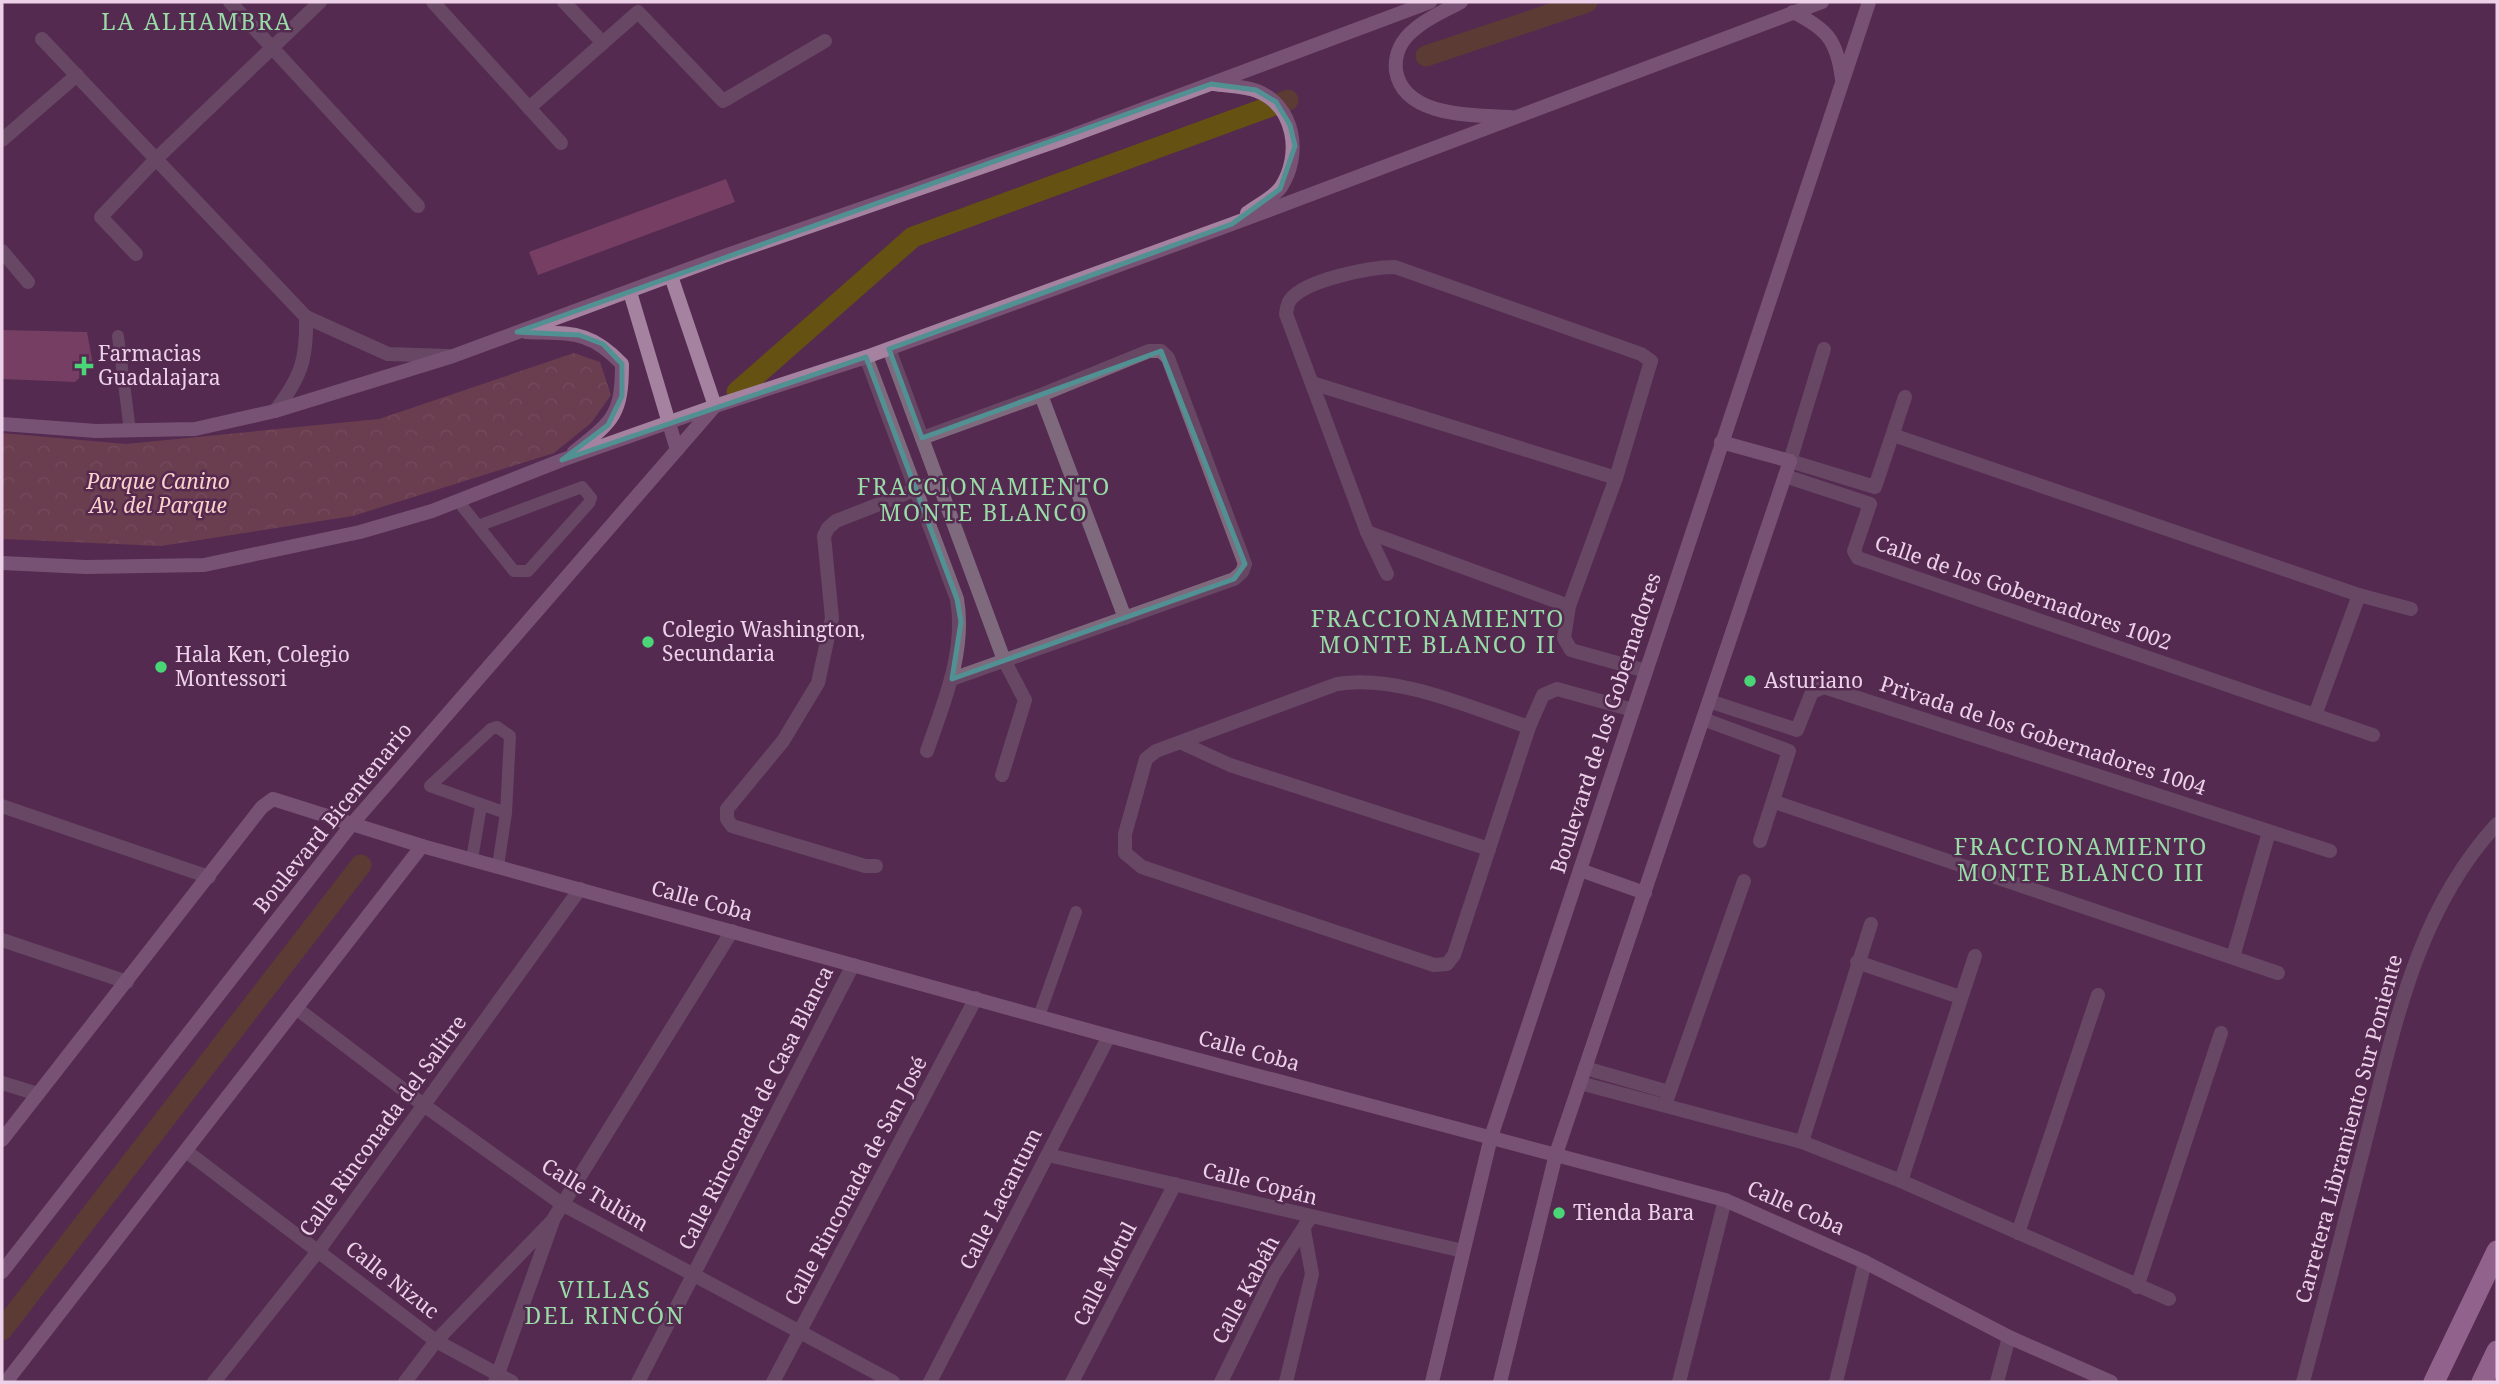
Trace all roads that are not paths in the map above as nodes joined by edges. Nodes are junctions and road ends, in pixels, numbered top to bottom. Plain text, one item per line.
1 (230, 2) edge
2 (320, 2) edge
3 (433, 2) edge
4 (564, 2) edge
5 (1430, 2) edge
6 (1461, 2) edge
7 (1822, 2) edge
8 (1869, 2) edge
9 (1793, 12) junction
10 (42, 39) dead end
11 (825, 41) dead end
12 (603, 43) junction
13 (273, 48) junction
14 (76, 75) junction
15 (1211, 84) junction
16 (1842, 84) junction
17 (528, 108) junction
18 (1517, 117) junction
19 (2, 140) edge
20 (561, 144) dead end
21 (156, 159) junction
22 (418, 206) dead end
23 (1232, 224) junction
24 (2, 251) edge
25 (136, 254) dead end
26 (671, 276) junction
27 (28, 282) dead end
28 (630, 292) junction
29 (306, 317) junction
30 (517, 332) junction
31 (118, 335) dead end
32 (889, 349) junction
33 (1824, 349) dead end
34 (453, 356) junction
35 (866, 357) junction
36 (1312, 383) junction
37 (1041, 395) junction
38 (1905, 397) dead end
39 (715, 406) junction
40 (275, 411) junction
41 (668, 423) junction
42 (2, 424) edge
43 (130, 431) junction
44 (1893, 435) junction
45 (922, 438) junction
46 (1721, 442) junction
47 (677, 450) junction
48 (562, 460) junction
49 (1790, 461) junction
50 (1785, 477) junction
51 (1616, 478) junction
52 (938, 481) junction
53 (916, 490) junction
54 (458, 501) junction
55 (478, 526) junction
56 (1367, 532) junction
57 (2, 563) edge
58 (1387, 574) dead end
59 (2359, 595) junction
60 (1569, 606) junction
61 (2411, 609) dead end
62 (1125, 618) junction
63 (1004, 660) junction
64 (1646, 671) junction
65 (952, 679) junction
66 (1710, 701) junction
67 (1633, 710) junction
68 (2315, 715) junction
69 (1703, 719) junction
70 (1529, 727) junction
71 (2373, 736) dead end
72 (1182, 743) junction
73 (927, 751) dead end
74 (1002, 775) dead end
75 (1775, 802) junction
76 (2, 806) edge
77 (481, 806) junction
78 (506, 813) junction
79 (352, 824) junction
80 (2497, 824) edge
81 (2269, 832) junction
82 (1760, 841) dead end
83 (422, 846) junction
84 (1489, 849) junction
85 (2330, 850) dead end
86 (472, 859) junction
87 (498, 866) junction
88 (876, 866) dead end
89 (1580, 870) junction
90 (209, 877) junction
91 (1744, 881) dead end
92 (580, 889) junction
93 (1645, 892) junction
94 (1076, 912) dead end
95 (1871, 924) dead end
96 (732, 931) junction
97 (2, 940) edge
98 (1975, 956) dead end
99 (2233, 957) junction
100 (1857, 962) junction
101 (853, 965) junction
102 (2278, 973) dead end
103 (127, 982) junction
104 (2098, 995) dead end
105 (1960, 997) junction
106 (976, 998) junction
107 (296, 1008) junction
108 (1039, 1016) junction
109 (2221, 1033) dead end
110 (1110, 1035) junction
111 (1586, 1068) junction
112 (2, 1083) edge
113 (1580, 1083) junction
114 (38, 1094) junction
115 (1667, 1099) junction
116 (425, 1106) junction
117 (1491, 1137) junction
118 (2, 1140) edge
119 (1802, 1142) junction
120 (186, 1151) junction
121 (1048, 1154) junction
122 (1556, 1154) junction
123 (1900, 1181) junction
124 (1175, 1184) junction
125 (1725, 1200) junction
126 (562, 1204) junction
127 (554, 1218) junction
128 (1307, 1224) junction
129 (2018, 1233) junction
130 (318, 1250) junction
131 (1463, 1251) junction
132 (2497, 1251) edge
133 (1865, 1262) junction
134 (2, 1272) edge
135 (693, 1277) junction
136 (2137, 1287) junction
137 (2169, 1299) dead end
138 (799, 1333) junction
139 (2008, 1337) junction
140 (436, 1341) junction
141 (2497, 1351) edge
142 (502, 1380) edge
143 (6, 1382) edge
144 (214, 1382) edge
145 (405, 1382) edge
146 (638, 1382) edge
147 (774, 1382) edge
148 (893, 1382) edge
149 (930, 1382) edge
150 (1072, 1382) edge
151 (1221, 1382) edge
152 (1286, 1382) edge
153 (1432, 1382) edge
154 (1500, 1382) edge
155 (1679, 1382) edge
156 (1836, 1382) edge
157 (1997, 1382) edge
158 (2111, 1382) edge
159 (2303, 1382) edge
160 (2434, 1382) edge
161 (2482, 1382) edge

1 - 13 street
2 - 13 street
3 - 17 street
4 - 12 street
5 - 15 main road
6 - 18 main road
7 - 9 main road
8 - 16 main road, Boulevard de los Gobernadores
9 - 16 main road
9 - 18 main road
10 - 14 street
11 - 12 street
12 - 17 street
13 - 21 street
13 - 22 street
14 - 19 street
14 - 21 street
15 - 23 main road
15 - 26 main road
16 - 46 main road, Boulevard de los Gobernadores
17 - 20 street
18 - 23 main road
21 - 25 street
21 - 29 street
23 - 32 main road
24 - 27 street
26 - 28 main road
26 - 39 main road
28 - 30 main road
28 - 41 main road
29 - 34 street
29 - 40 street
30 - 34 main road
30 - 48 main road
31 - 43 lane
32 - 35 main road
32 - 45 street
33 - 49 street
34 - 40 main road
35 - 39 main road
35 - 53 street
36 - 51 street
36 - 51 street
36 - 56 street
37 - 45 street
37 - 62 street
37 - 62 street
38 - 44 street
39 - 41 main road
39 - 47 main road, Boulevard Bicentenario
40 - 43 main road
41 - 47 main road
41 - 48 main road
42 - 43 main road
44 - 49 street
44 - 59 street
45 - 52 street
46 - 49 main road
46 - 64 main road, Boulevard de los Gobernadores
47 - 79 main road, Boulevard Bicentenario
48 - 54 main road
49 - 50 main road
50 - 66 main road
50 - 68 street, Calle de los Gobernadores 1002
51 - 60 street
52 - 53 street
52 - 63 street
53 - 65 street
53 - 88 street
54 - 55 lane
54 - 57 main road
55 - 55 lane
56 - 58 street
56 - 60 street
59 - 61 street
59 - 68 street
60 - 64 street
62 - 63 street
63 - 65 street
63 - 74 street
64 - 67 main road, Boulevard de los Gobernadores
65 - 73 street
66 - 69 main road
66 - 81 street, Privada de los Gobernadores 1004
67 - 70 street
67 - 89 main road, Boulevard de los Gobernadores
68 - 71 street, Calle de los Gobernadores 1002
69 - 75 street
69 - 93 main road
70 - 72 street
70 - 84 street
72 - 84 street
72 - 84 street
75 - 82 street
75 - 99 street
76 - 90 street
77 - 78 lane
77 - 78 lane
77 - 86 lane
78 - 87 lane
79 - 83 main road, Calle Coba
79 - 90 main road, Calle Coba
79 - 134 main road, Boulevard Bicentenario
80 - 159 street, Carretera Libramiento Sur Poniente
81 - 85 street, Privada de los Gobernadores 1004
81 - 99 street
83 - 86 main road, Calle Coba
83 - 107 main road
86 - 87 main road, Calle Coba
87 - 92 main road, Calle Coba
89 - 93 main road
89 - 117 main road, Boulevard de los Gobernadores
90 - 103 main road
91 - 115 street
92 - 96 main road, Calle Coba
92 - 116 street, Calle Rinconada del Salitre
93 - 111 main road
94 - 108 lane
95 - 100 street
96 - 101 main road, Calle Coba
96 - 126 street
97 - 103 street
98 - 105 street
99 - 102 street
100 - 105 street
100 - 119 street
101 - 106 main road, Calle Coba
101 - 135 street, Calle Rinconada de Casa Blanca
103 - 114 main road
104 - 129 street
105 - 123 street
106 - 108 main road, Calle Coba
106 - 138 street, Calle Rinconada de San José
107 - 116 street, Calle Tulúm
107 - 120 main road
108 - 110 main road, Calle Coba
109 - 136 street
110 - 117 main road, Calle Coba
110 - 121 street, Calle Lacantum
111 - 113 main road
111 - 115 street
112 - 114 street
113 - 115 street
113 - 122 main road
114 - 118 main road
115 - 119 street
116 - 126 street, Calle Tulúm
116 - 130 street, Calle Rinconada del Salitre
117 - 122 main road, Calle Coba
117 - 131 main road, Boulevard de los Gobernadores
119 - 123 street
120 - 130 street, Calle Nizuc
120 - 143 main road
121 - 124 street, Calle Copán
121 - 149 street, Calle Lacantum
122 - 125 main road, Calle Coba
122 - 154 main road
123 - 129 street
124 - 128 street, Calle Copán
124 - 150 street, Calle Motul
125 - 133 main road, Calle Coba
125 - 155 street
126 - 127 street
126 - 135 street, Calle Tulúm
127 - 140 street
127 - 142 street
128 - 131 street, Calle Copán
128 - 151 street, Calle Kabáh
128 - 152 street
129 - 136 street
130 - 140 street, Calle Nizuc
130 - 144 street, Calle Rinconada del Salitre
131 - 153 main road, Boulevard de los Gobernadores
132 - 160 highway
133 - 139 main road, Calle Coba
133 - 156 street
135 - 138 street, Calle Tulúm
135 - 146 street, Calle Rinconada de Casa Blanca
136 - 137 street
138 - 147 street, Calle Rinconada de San José
138 - 148 street, Calle Tulúm
139 - 157 street
139 - 158 main road, Calle Coba
140 - 142 street, Calle Nizuc
140 - 145 street
141 - 161 highway

